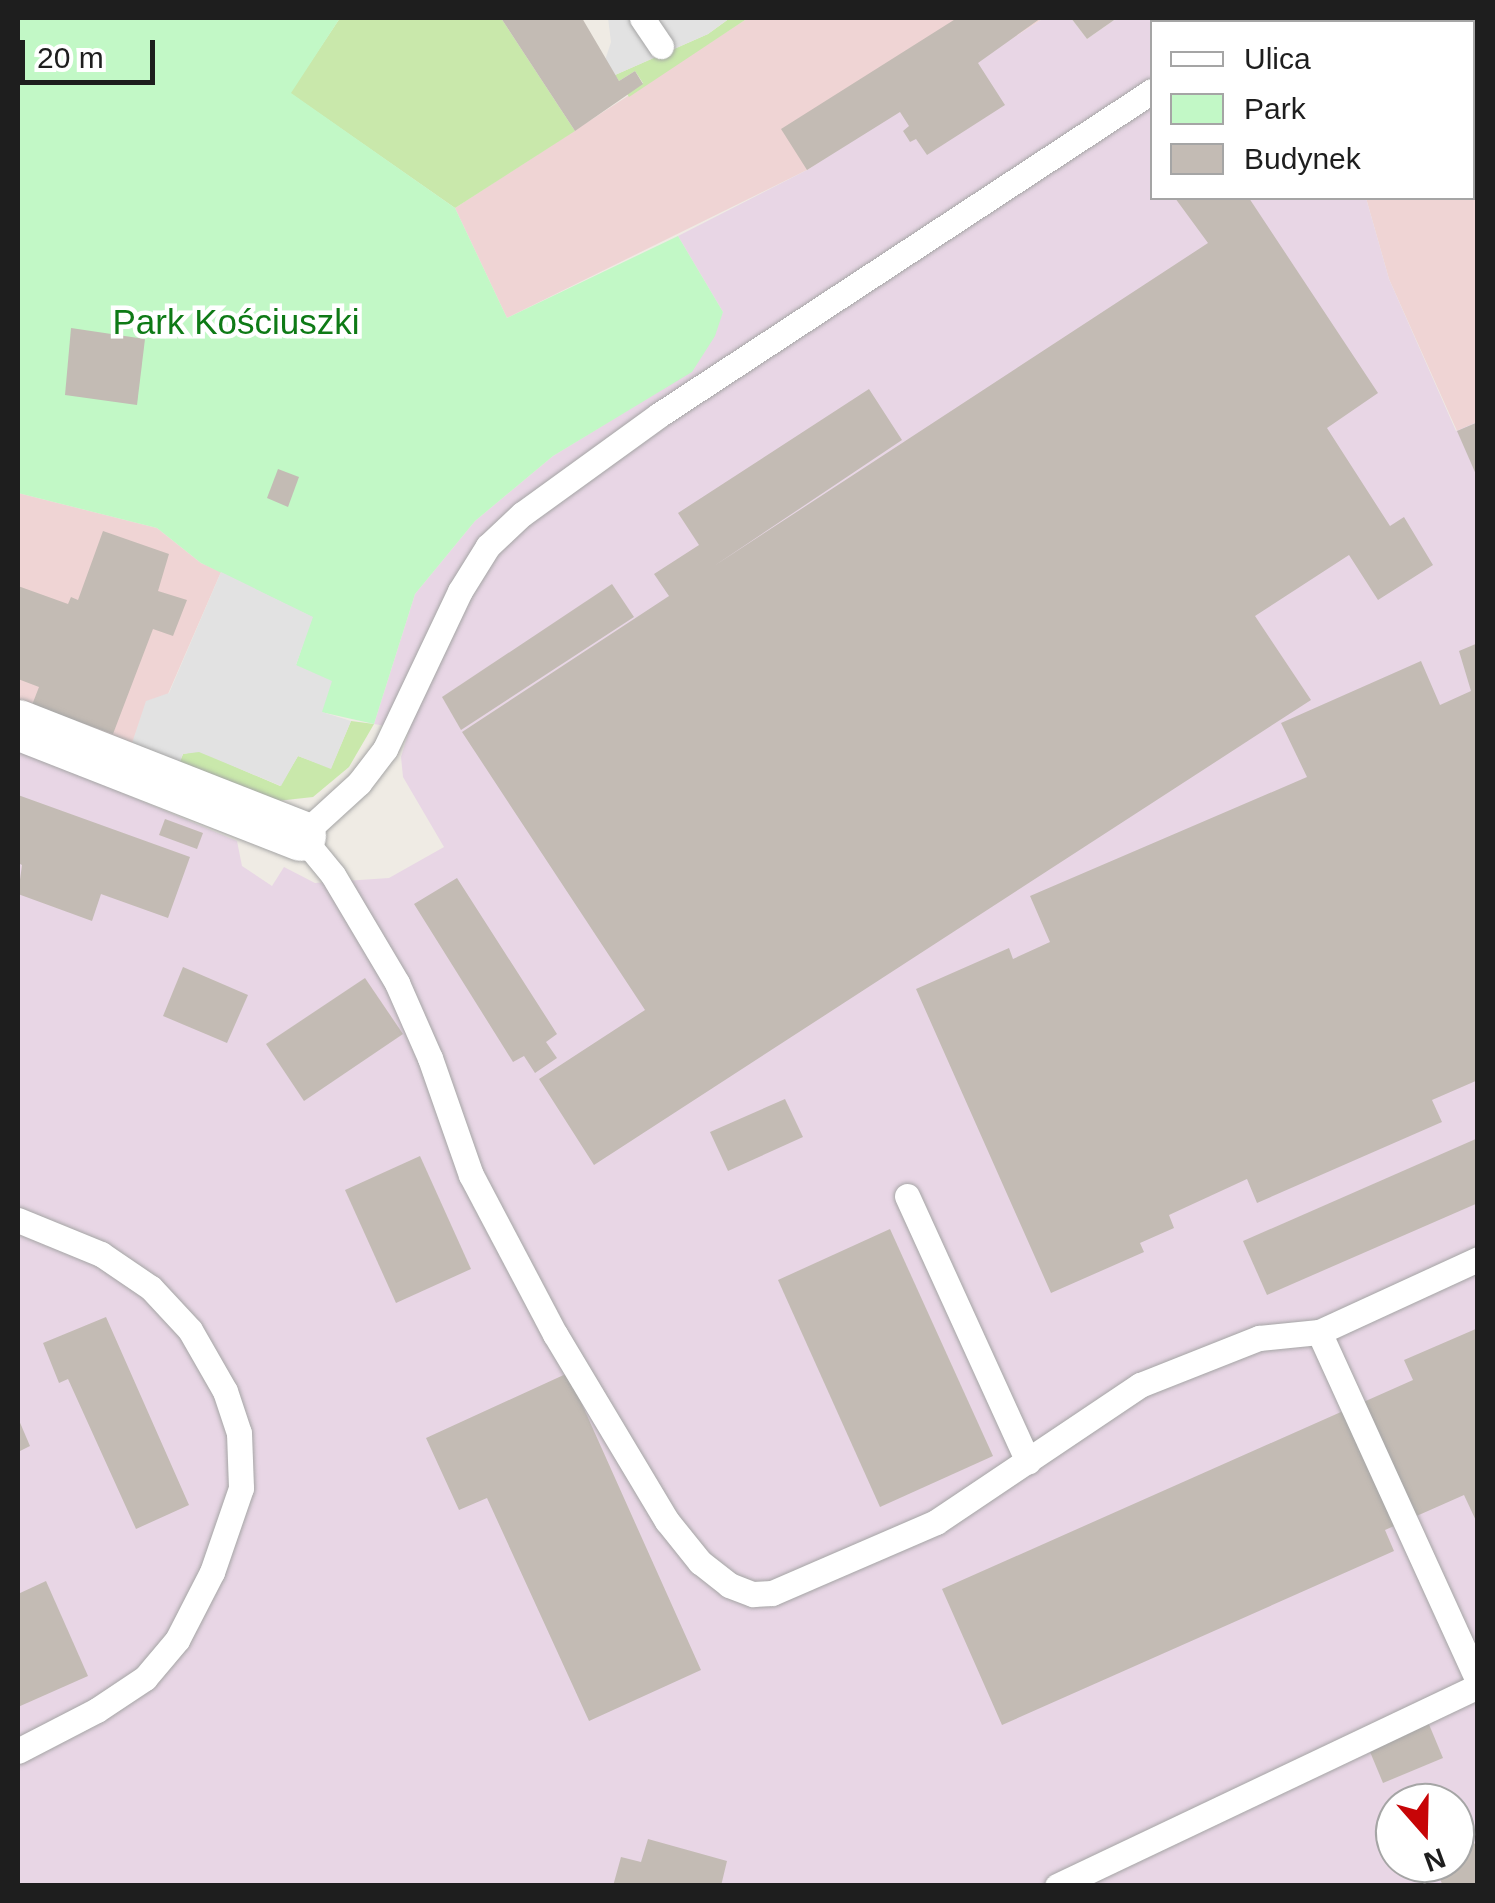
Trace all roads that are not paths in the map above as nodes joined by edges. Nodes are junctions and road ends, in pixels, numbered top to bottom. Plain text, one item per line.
1 (642, 18) edge
2 (661, 46) dead end
3 (1150, 92) edge
4 (18, 725) edge
5 (301, 836) junction
6 (907, 1196) dead end
7 (18, 1220) edge
8 (1478, 1259) edge
9 (1319, 1332) junction
10 (1028, 1462) junction
11 (1478, 1684) edge
12 (18, 1751) edge
13 (1056, 1886) edge

1 - 2 lane
3 - 5 lane
4 - 5 street
5 - 10 lane
6 - 10 lane
7 - 12 lane
8 - 9 lane
9 - 10 lane
9 - 11 lane
11 - 13 lane

